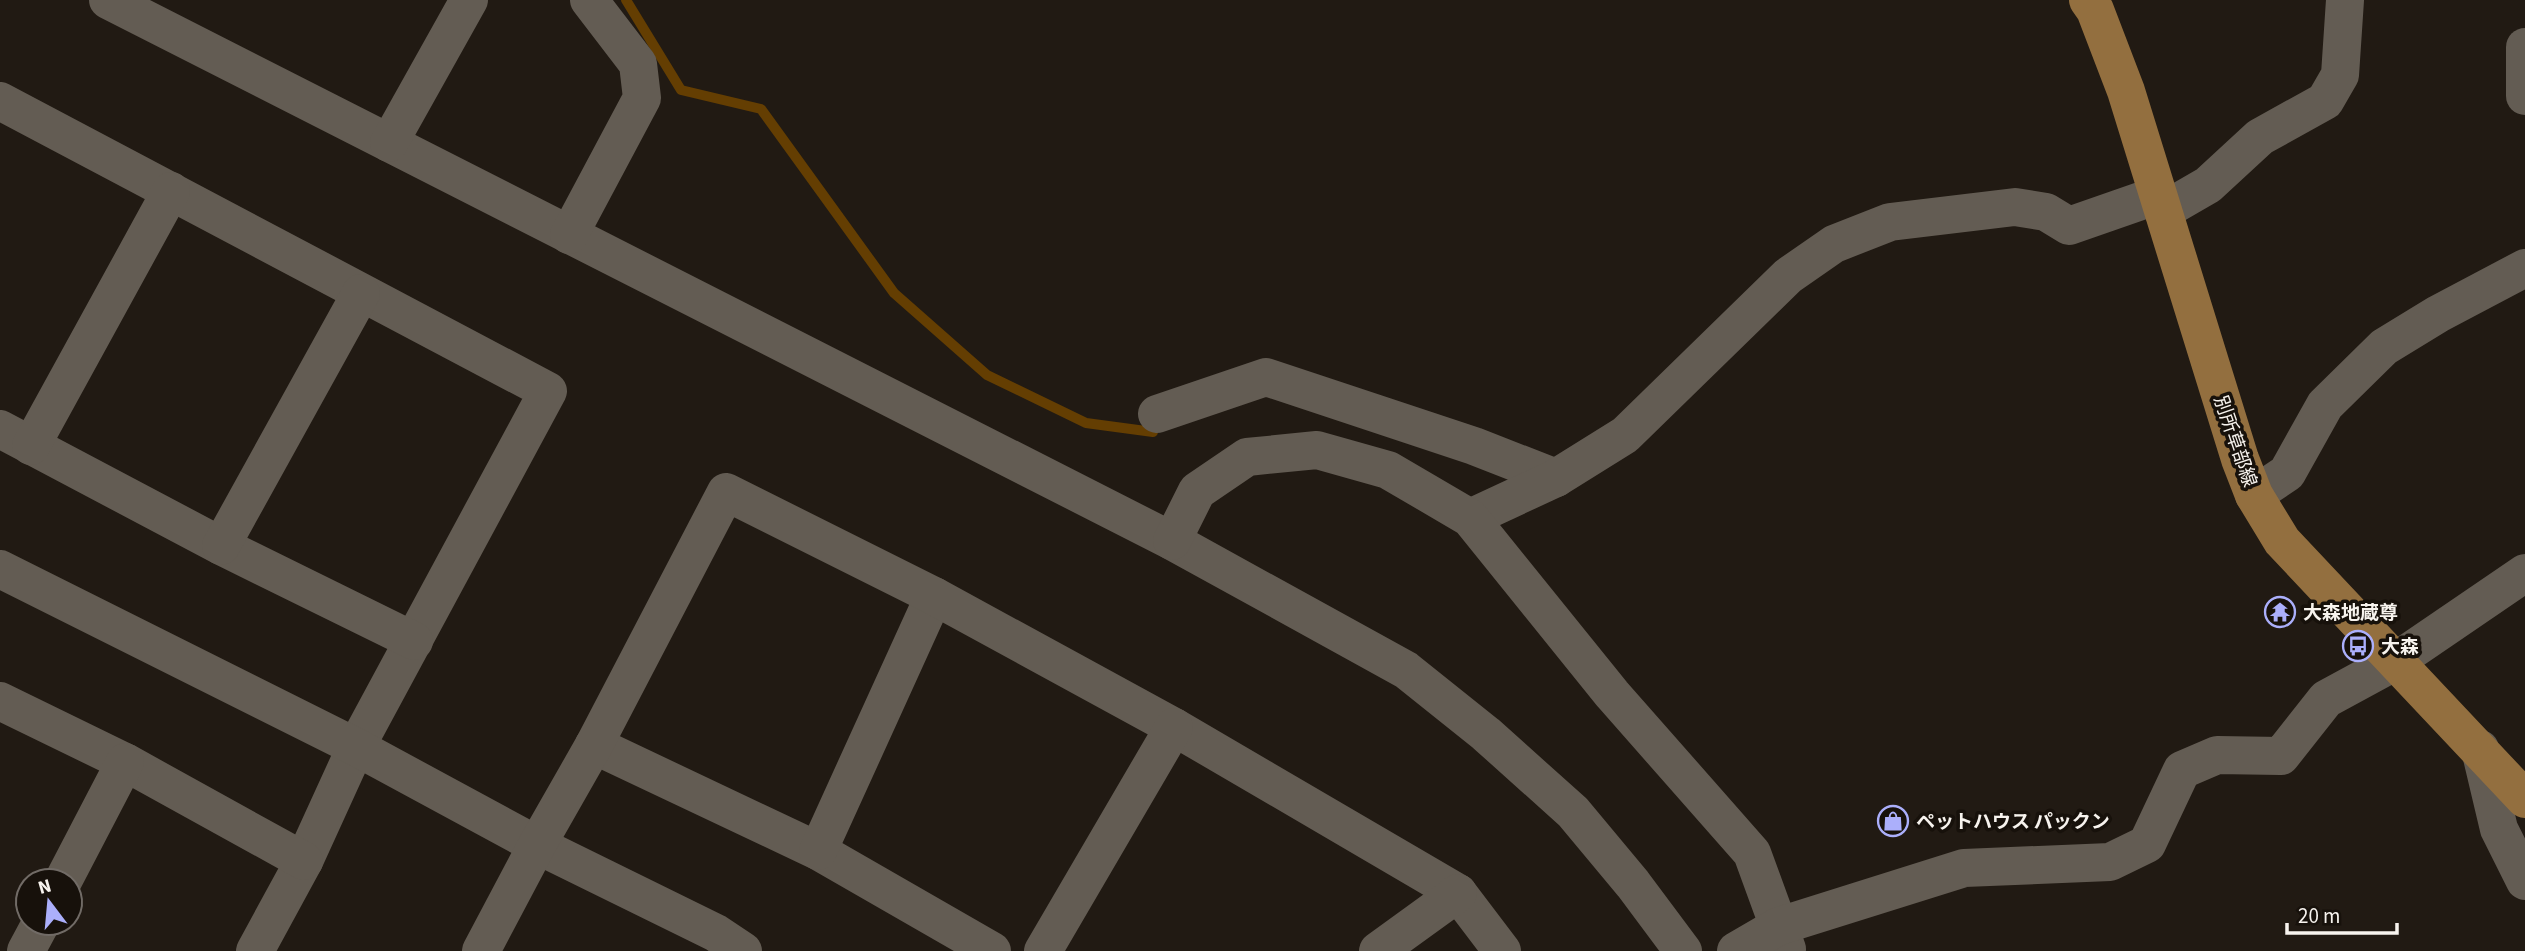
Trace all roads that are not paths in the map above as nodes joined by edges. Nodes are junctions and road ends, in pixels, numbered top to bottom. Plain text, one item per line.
1 (108, 0) edge
2 (589, 0) edge
3 (2088, 0) edge
4 (2345, 0) edge
5 (456, 5) edge
6 (2525, 47) edge
7 (2525, 96) edge
8 (0, 101) edge
9 (389, 142) junction
10 (171, 191) junction
11 (2161, 203) junction
12 (569, 234) junction
13 (2525, 268) edge
14 (361, 293) junction
15 (1157, 414) dead end
16 (15, 437) edge
17 (1556, 478) junction
18 (2254, 495) junction
19 (1470, 518) junction
20 (1172, 541) junction
21 (221, 547) junction
22 (0, 569) edge
23 (2525, 573) edge
24 (934, 596) junction
25 (414, 641) junction
26 (2396, 661) junction
27 (0, 701) edge
28 (1174, 727) junction
29 (594, 745) junction
30 (356, 747) junction
31 (2480, 749) junction
32 (125, 762) junction
33 (2525, 799) edge
34 (537, 845) junction
35 (818, 851) junction
36 (304, 861) junction
37 (70, 867) edge
38 (2525, 881) edge
39 (1458, 892) junction
40 (1784, 938) edge
41 (256, 951) edge
42 (481, 951) edge
43 (743, 951) edge
44 (992, 951) edge
45 (1043, 951) edge
46 (1378, 951) edge
47 (1502, 951) edge
48 (1683, 951) edge
49 (1736, 951) edge

1 - 9 street
2 - 12 street
3 - 11 main road, 別所草部線
4 - 11 street
5 - 9 street
6 - 7 street
8 - 10 street
9 - 12 street
10 - 14 street
10 - 16 street
11 - 17 street
11 - 18 main road, 別所草部線
12 - 20 street
13 - 18 street
14 - 21 street
14 - 25 street
15 - 17 street
16 - 21 street
17 - 19 street
18 - 26 main road, 別所草部線
19 - 20 street
19 - 40 street
20 - 48 street
21 - 25 street
22 - 30 street
23 - 26 street
24 - 28 street
24 - 29 street
24 - 35 street
25 - 30 street
26 - 31 main road, 別所草部線
26 - 40 street
27 - 32 street
28 - 39 street
28 - 45 street
29 - 34 street
29 - 35 street
30 - 34 street
30 - 36 street
31 - 33 main road, 別所草部線
31 - 38 street
32 - 36 street
32 - 37 street
34 - 42 street
34 - 43 street
35 - 44 street
36 - 41 street
39 - 46 street
39 - 47 street
40 - 49 street

